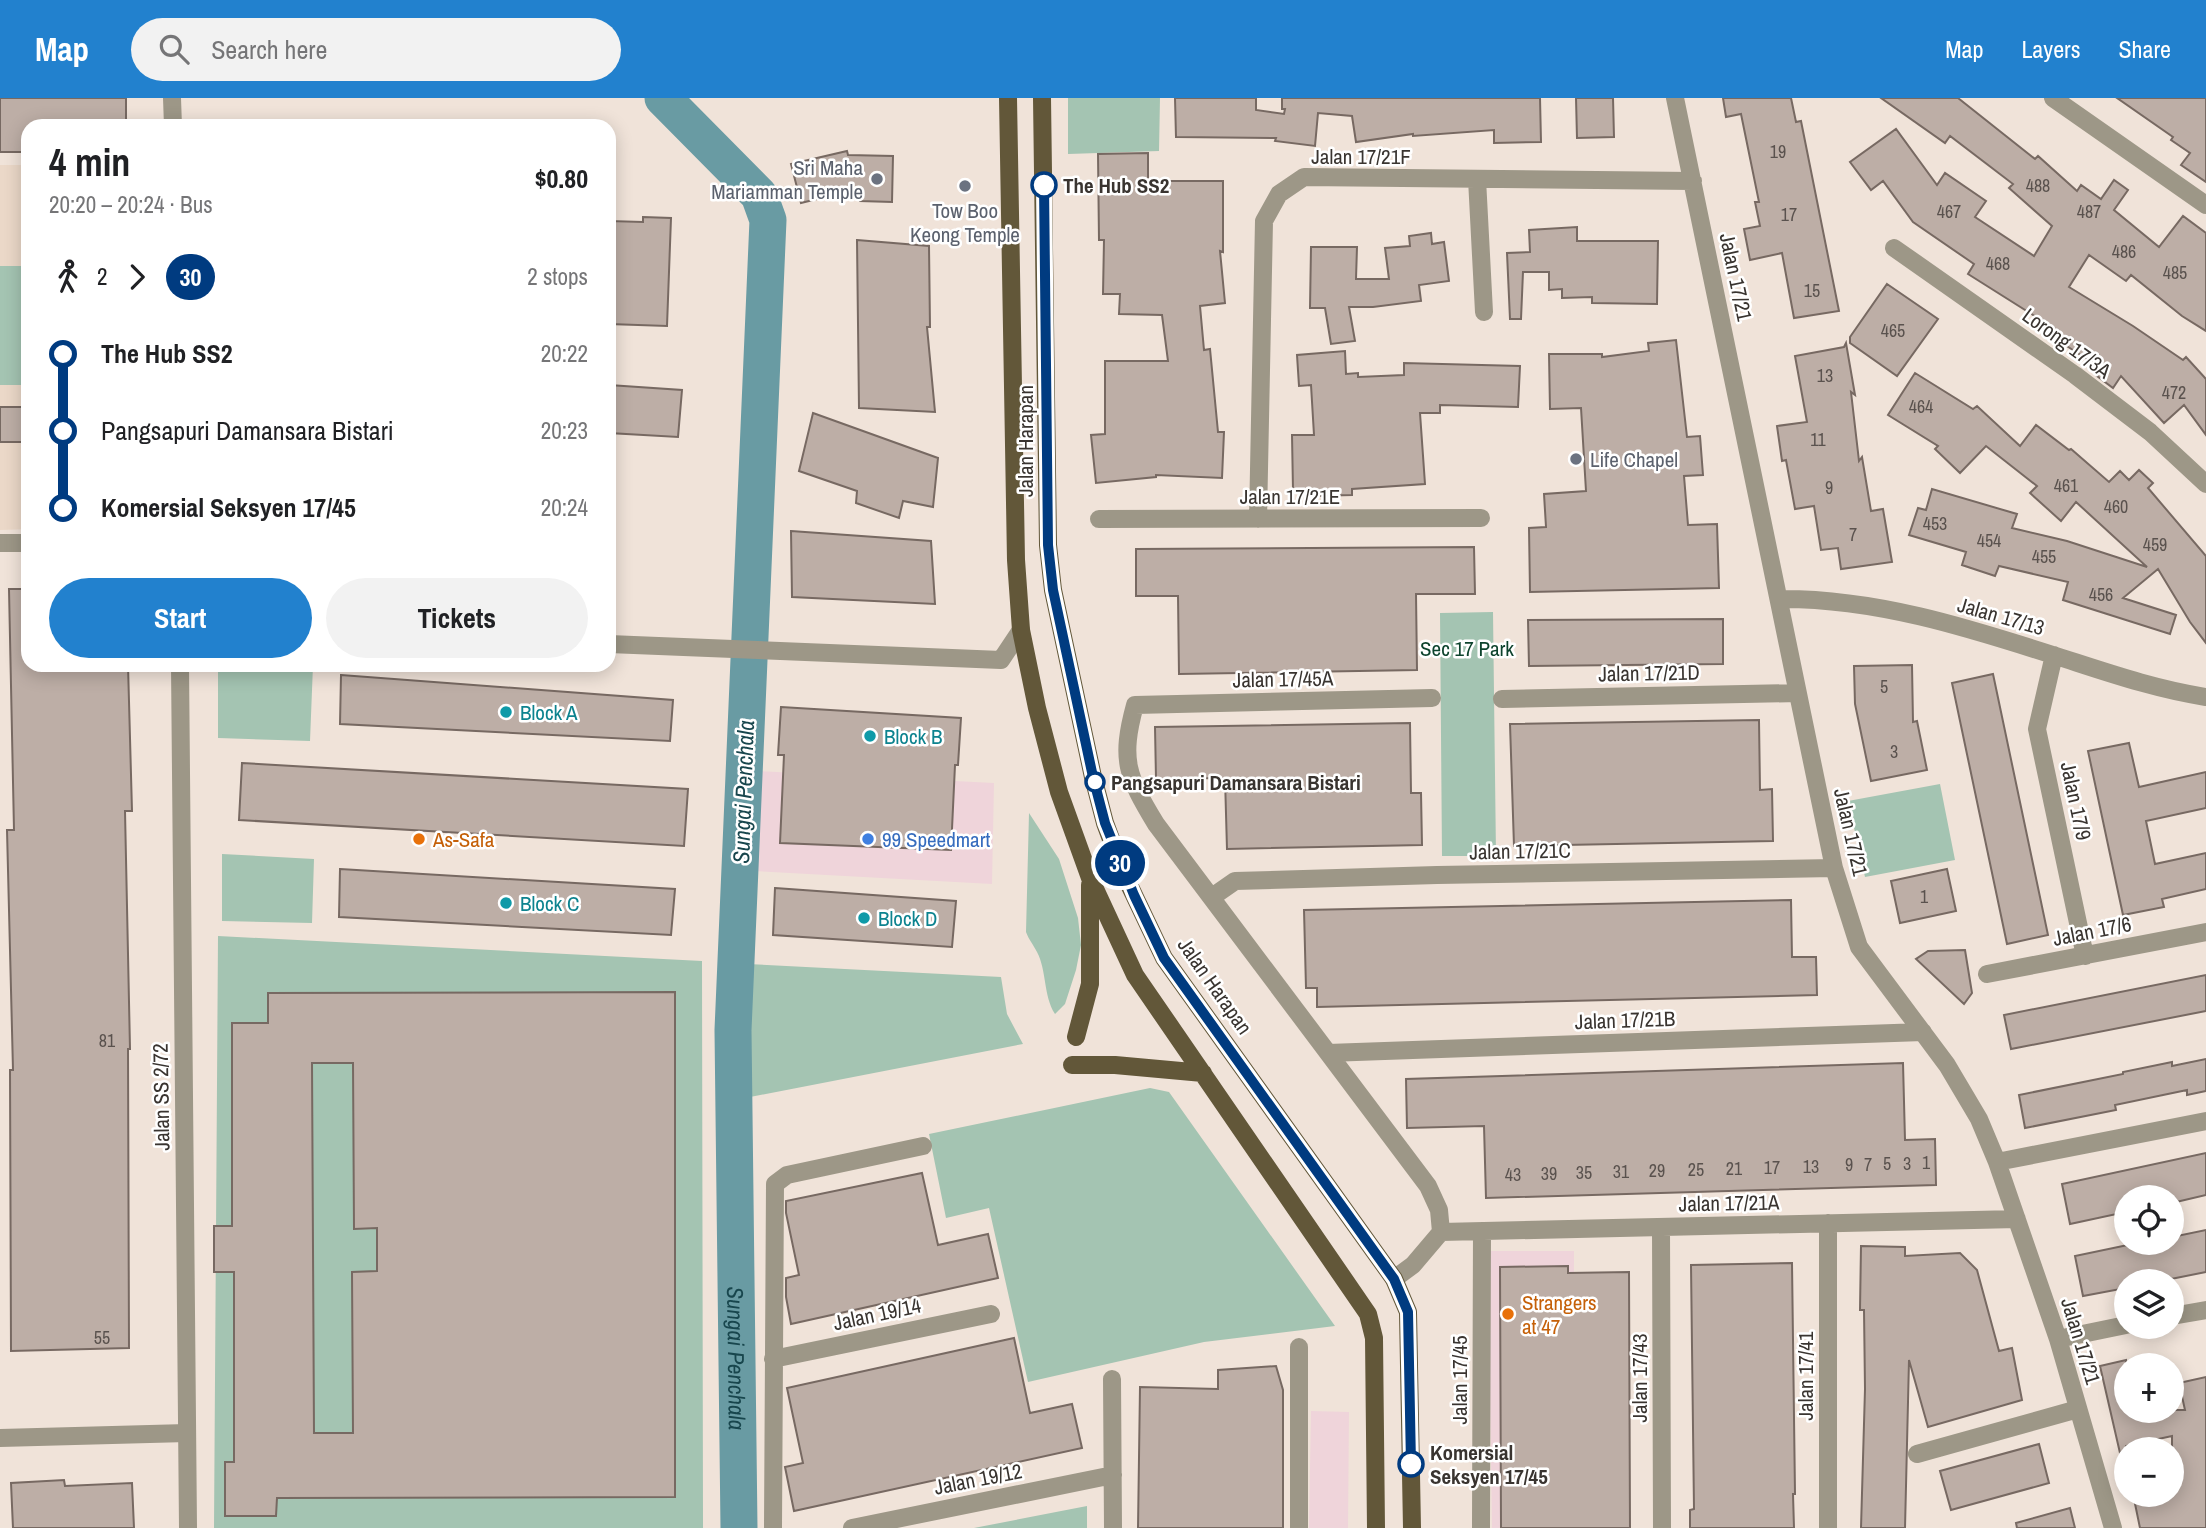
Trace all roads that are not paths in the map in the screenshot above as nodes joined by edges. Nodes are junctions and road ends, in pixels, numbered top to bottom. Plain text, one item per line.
1 (173, 98) edge
2 (1008, 98) edge
3 (1042, 98) edge
4 (1675, 98) edge
5 (2053, 98) edge
6 (173, 119) edge
7 (1477, 179) junction
8 (1693, 181) junction
9 (2206, 205) edge
10 (1894, 248) dead end
11 (1484, 312) dead end
12 (2206, 484) edge
13 (1099, 519) dead end
14 (1258, 519) junction
15 (1481, 519) dead end
16 (0, 543) edge
17 (21, 543) edge
18 (1779, 599) junction
19 (1021, 630) junction
20 (616, 644) edge
21 (2054, 655) junction
22 (180, 672) edge
23 (1798, 693) junction
24 (2206, 697) edge
25 (1432, 698) dead end
26 (1502, 699) dead end
27 (1834, 869) junction
28 (1090, 878) junction
29 (1212, 897) junction
30 (2206, 932) edge
31 (2085, 956) junction
32 (1987, 974) dead end
33 (1923, 1032) junction
34 (1076, 1037) dead end
35 (1328, 1054) junction
36 (1072, 1065) dead end
37 (1203, 1073) junction
38 (2206, 1121) edge
39 (923, 1146) dead end
40 (1997, 1162) junction
41 (2017, 1219) junction
42 (1828, 1223) junction
43 (1661, 1227) junction
44 (1482, 1231) junction
45 (1441, 1232) junction
46 (1394, 1279) junction
47 (2206, 1310) edge
48 (991, 1314) dead end
49 (2184, 1314) edge
50 (2114, 1327) edge
51 (2058, 1339) junction
52 (1299, 1347) dead end
53 (773, 1359) junction
54 (1112, 1379) dead end
55 (2078, 1409) junction
56 (187, 1433) junction
57 (0, 1438) edge
58 (1917, 1454) dead end
59 (1113, 1475) junction
60 (188, 1528) edge
61 (773, 1528) edge
62 (855, 1528) edge
63 (1113, 1528) edge
64 (1299, 1528) edge
65 (1376, 1528) edge
66 (1412, 1528) edge
67 (1481, 1528) edge
68 (1662, 1528) edge
69 (1828, 1528) edge
70 (2113, 1528) edge

1 - 6 street
2 - 19 main road, Jalan Harapan
3 - 46 main road, Jalan Harapan
4 - 8 street, Jalan 17/21
5 - 9 street
7 - 8 street, Jalan 17/21F
7 - 11 street
7 - 14 street, Jalan 17/21F
8 - 18 street, Jalan 17/21
10 - 12 street, Lorong 17/3A
13 - 14 street, Jalan 17/21E
14 - 15 street, Jalan 17/21E
16 - 17 street
18 - 21 street, Jalan 17/13
18 - 23 street, Jalan 17/21
19 - 20 street
19 - 28 main road, Jalan Harapan
21 - 24 street, Jalan 17/13
21 - 31 street, Jalan 17/9
22 - 56 street, Jalan SS 2/72
23 - 26 street, Jalan 17/21D
23 - 27 street, Jalan 17/21
25 - 29 street, Jalan 17/45A
27 - 29 street, Jalan 17/21C
27 - 33 street, Jalan 17/21
28 - 34 main road
28 - 37 main road, Jalan Harapan
29 - 35 street
30 - 31 street, Jalan 17/6
31 - 32 street, Jalan 17/6
33 - 35 street, Jalan 17/21B
33 - 40 street, Jalan 17/21
35 - 45 street
36 - 37 main road
37 - 65 main road, Jalan Harapan
38 - 40 street
39 - 53 street
40 - 41 street, Jalan 17/21
41 - 42 street, Jalan 17/21A
41 - 51 street, Jalan 17/21
42 - 43 street, Jalan 17/21A
42 - 69 street, Jalan 17/41
43 - 44 street, Jalan 17/21A
43 - 68 street, Jalan 17/43
44 - 45 street, Jalan 17/21A
44 - 67 street, Jalan 17/45
45 - 46 street
46 - 66 main road, Jalan Harapan
47 - 49 street
48 - 53 street, Jalan 19/14
50 - 51 street
51 - 55 street, Jalan 17/21
52 - 64 street
53 - 61 street
54 - 59 street
55 - 58 street
55 - 70 street, Jalan 17/21
56 - 57 street
56 - 60 street, Jalan SS 2/72
59 - 62 street, Jalan 19/12
59 - 63 street

